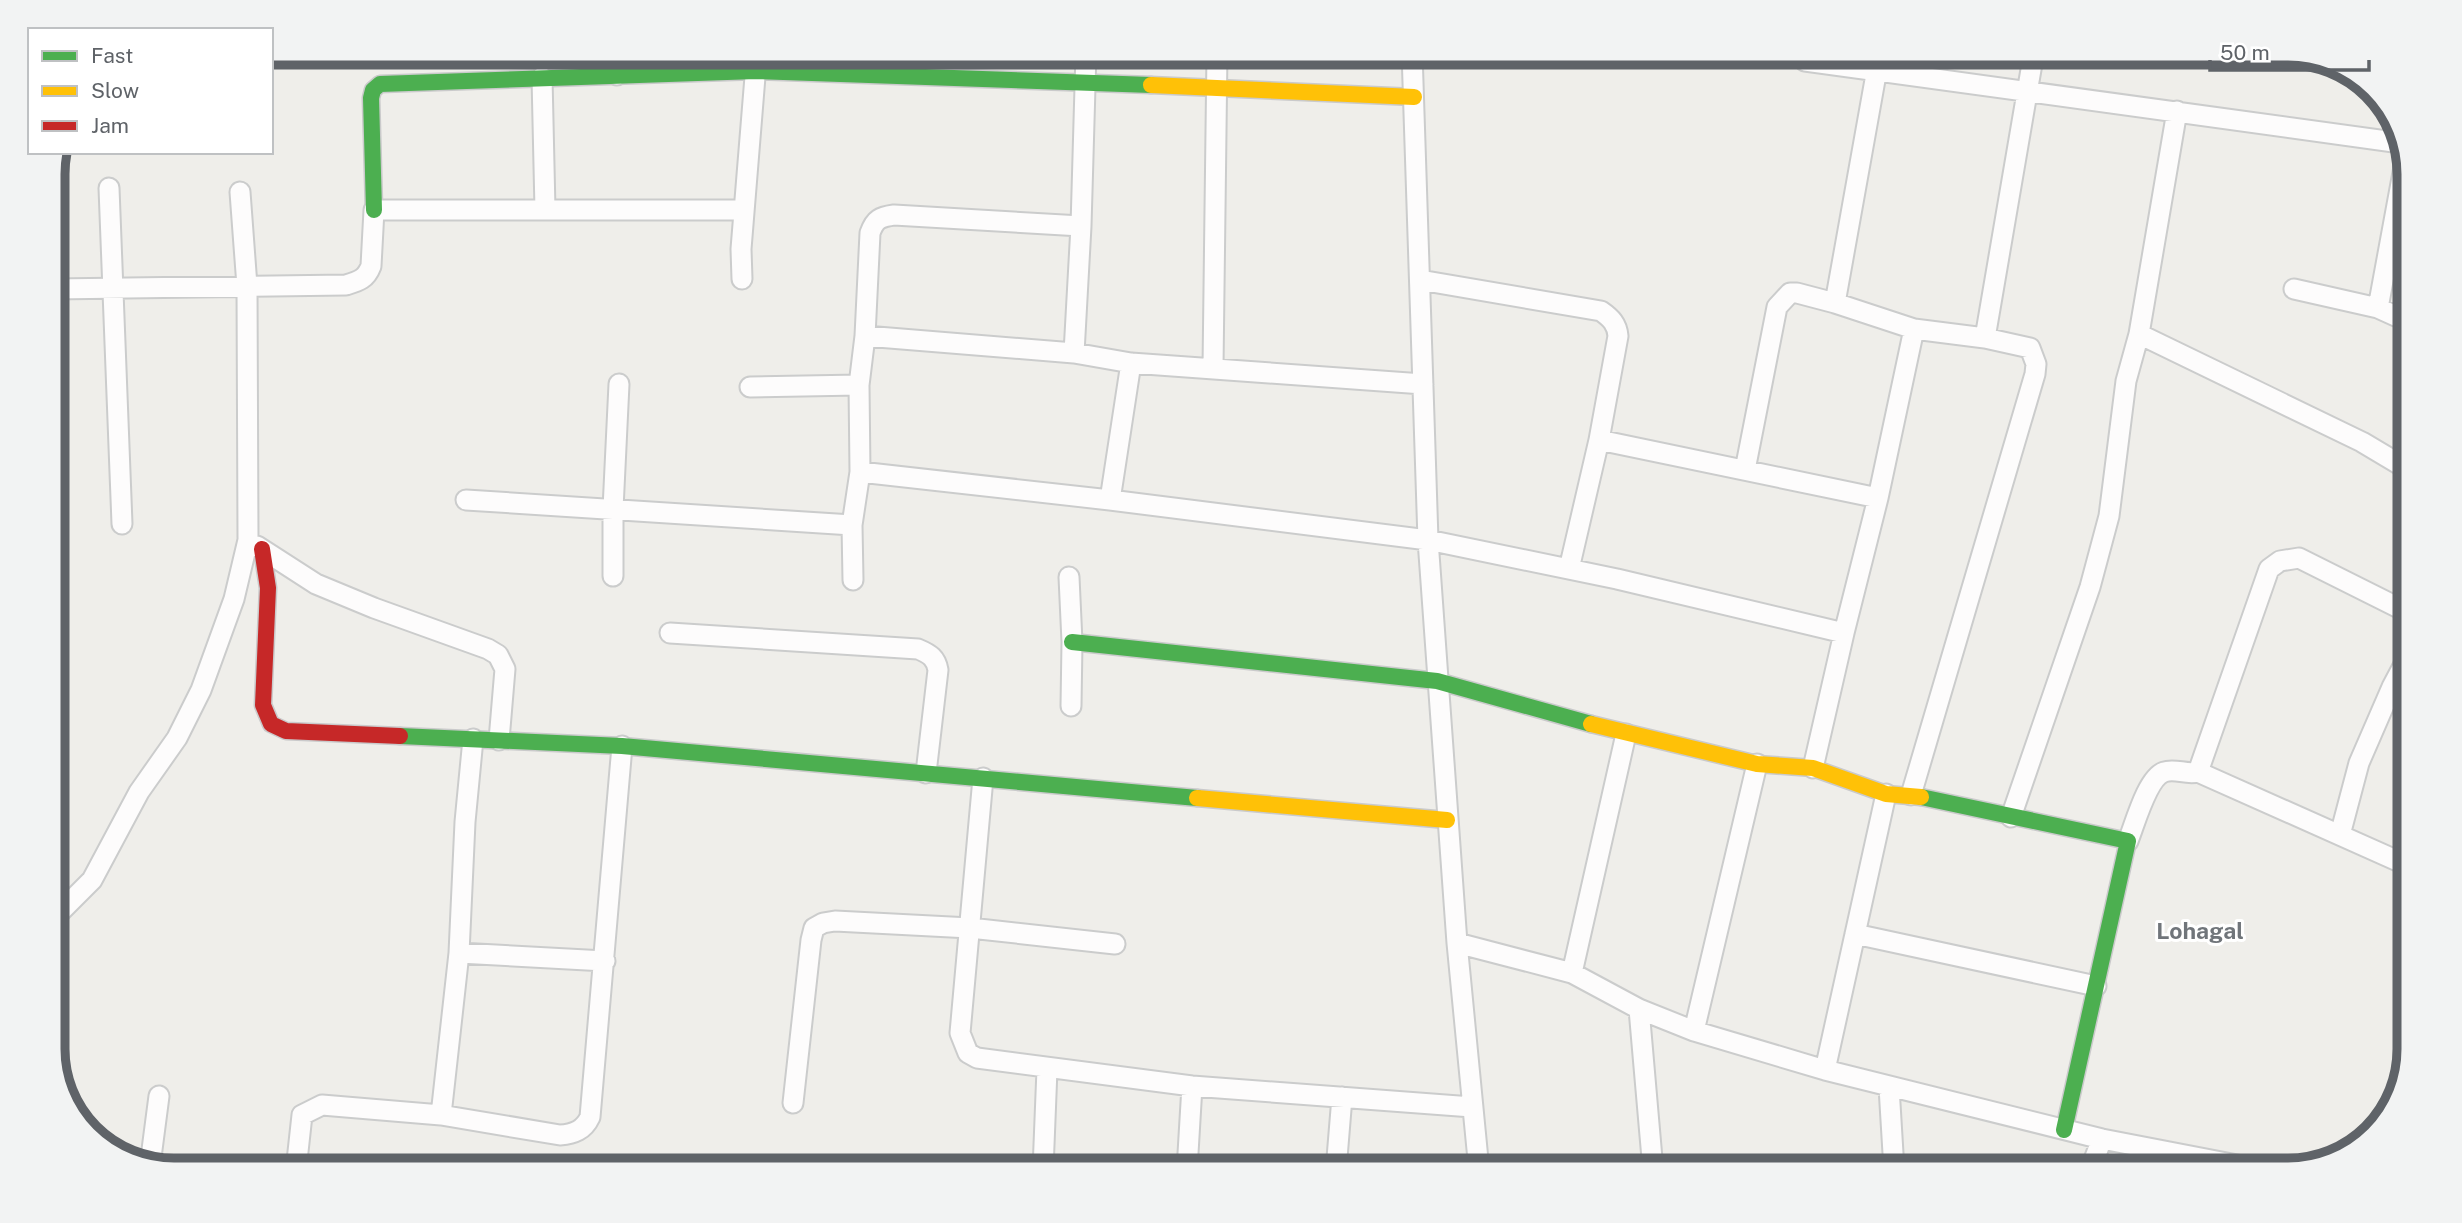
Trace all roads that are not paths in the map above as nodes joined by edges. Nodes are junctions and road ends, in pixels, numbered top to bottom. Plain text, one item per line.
1 (617, 65) edge
2 (725, 65) edge
3 (757, 65) edge
4 (806, 65) edge
5 (1086, 65) edge
6 (1216, 65) edge
7 (1413, 65) edge
8 (1878, 65) edge
9 (1894, 65) edge
10 (2032, 65) edge
11 (617, 75) junction
12 (542, 77) junction
13 (1086, 82) junction
14 (1215, 89) junction
15 (2028, 91) junction
16 (1414, 97) junction
17 (2177, 111) junction
18 (2392, 142) edge
19 (109, 188) dead end
20 (240, 192) dead end
21 (2397, 205) edge
22 (374, 210) junction
23 (545, 210) junction
24 (744, 210) junction
25 (1082, 226) junction
26 (742, 279) dead end
27 (1420, 280) junction
28 (247, 286) junction
29 (112, 288) junction
30 (65, 289) edge
31 (2294, 289) dead end
32 (1835, 303) junction
33 (2378, 308) junction
34 (2397, 317) edge
35 (1914, 329) junction
36 (2140, 334) junction
37 (865, 336) junction
38 (1985, 338) junction
39 (1074, 353) junction
40 (1130, 363) junction
41 (1213, 368) junction
42 (620, 384) dead end
43 (1423, 384) junction
44 (859, 385) junction
45 (750, 387) dead end
46 (1598, 440) junction
47 (2397, 463) edge
48 (1745, 470) junction
49 (860, 472) junction
50 (1878, 498) junction
51 (466, 500) dead end
52 (1110, 500) junction
53 (612, 509) junction
54 (122, 524) dead end
55 (852, 525) junction
56 (1427, 540) junction
57 (255, 544) junction
58 (1569, 569) junction
59 (613, 576) dead end
60 (1069, 577) dead end
61 (853, 580) dead end
62 (2397, 607) edge
63 (670, 633) dead end
64 (1844, 633) junction
65 (1072, 642) junction
66 (2397, 678) edge
67 (1437, 681) junction
68 (1071, 706) dead end
69 (1626, 734) junction
70 (473, 739) junction
71 (499, 740) junction
72 (622, 746) junction
73 (1757, 764) junction
74 (1813, 768) junction
75 (2198, 772) junction
76 (926, 773) junction
77 (984, 778) junction
78 (1886, 794) junction
79 (1911, 796) junction
80 (2011, 817) junction
81 (1447, 820) junction
82 (2340, 835) junction
83 (2128, 841) junction
84 (2397, 861) edge
85 (65, 907) edge
86 (970, 928) junction
87 (1855, 934) junction
88 (1457, 943) junction
89 (1115, 944) dead end
90 (458, 953) junction
91 (605, 961) junction
92 (1572, 973) junction
93 (2096, 986) junction
94 (1639, 1009) junction
95 (1694, 1031) junction
96 (1047, 1069) junction
97 (1825, 1070) junction
98 (1192, 1086) junction
99 (1889, 1087) junction
100 (159, 1096) dead end
101 (1342, 1097) junction
102 (793, 1103) dead end
103 (1472, 1107) junction
104 (441, 1115) junction
105 (2064, 1130) junction
106 (2102, 1139) junction
107 (151, 1155) edge
108 (297, 1158) edge
109 (1044, 1158) edge
110 (1188, 1158) edge
111 (1337, 1158) edge
112 (1478, 1158) edge
113 (1652, 1158) edge
114 (1893, 1158) edge
115 (2095, 1158) edge
116 (2198, 1158) edge

1 - 11 street
2 - 11 street
3 - 24 street
4 - 13 street
5 - 13 street
6 - 14 street
7 - 16 street
8 - 32 street
9 - 15 street
10 - 15 street
11 - 12 street
12 - 22 street
12 - 23 street
13 - 14 street
13 - 25 street
14 - 16 street
14 - 41 street
15 - 17 street
15 - 38 street
16 - 27 street
17 - 18 street
17 - 36 street
19 - 29 street
20 - 28 street
21 - 33 street
22 - 23 street
22 - 28 street
23 - 24 street
24 - 26 street
25 - 37 street
25 - 39 street
27 - 43 street
27 - 46 street
28 - 29 street
28 - 57 street
29 - 30 street
29 - 54 street
31 - 33 street
32 - 35 street
32 - 48 street
33 - 34 street
35 - 38 street
35 - 50 street
36 - 47 street
36 - 80 street
37 - 39 street
37 - 44 street
38 - 79 street
39 - 40 street
40 - 41 street
40 - 52 street
41 - 43 street
42 - 53 street
43 - 56 street
44 - 45 street
44 - 49 street
46 - 48 street
46 - 58 street
48 - 50 street
49 - 52 street
49 - 55 street
50 - 64 street
51 - 53 street
52 - 56 street
53 - 55 street
53 - 59 street
55 - 61 street
56 - 58 street
56 - 67 street
57 - 70 street
57 - 71 street
57 - 85 street
58 - 64 street
60 - 65 street
62 - 75 street
63 - 76 street
64 - 74 street
65 - 67 street
65 - 68 street
66 - 82 street
67 - 69 street
67 - 81 street
69 - 73 street
69 - 92 street
70 - 71 street
70 - 90 street
71 - 72 street
72 - 76 street
72 - 91 street
73 - 74 street
73 - 95 street
74 - 78 street
75 - 82 street
75 - 83 street
76 - 77 street
77 - 81 street
77 - 86 street
78 - 79 street
78 - 87 street
79 - 80 street
80 - 83 street
81 - 88 street
82 - 84 street
83 - 93 street
86 - 89 street
86 - 96 street
86 - 102 street
87 - 93 street
87 - 97 street
88 - 92 street
88 - 103 street
90 - 91 street
90 - 104 street
91 - 104 street
92 - 94 street
93 - 105 street
94 - 95 street
94 - 113 street
95 - 97 street
96 - 98 street
96 - 109 street
97 - 99 street
98 - 101 street
98 - 110 street
99 - 105 street
99 - 114 street
100 - 107 street
101 - 103 street
101 - 111 street
103 - 112 street
104 - 108 street
105 - 106 street
106 - 115 street
106 - 116 street

